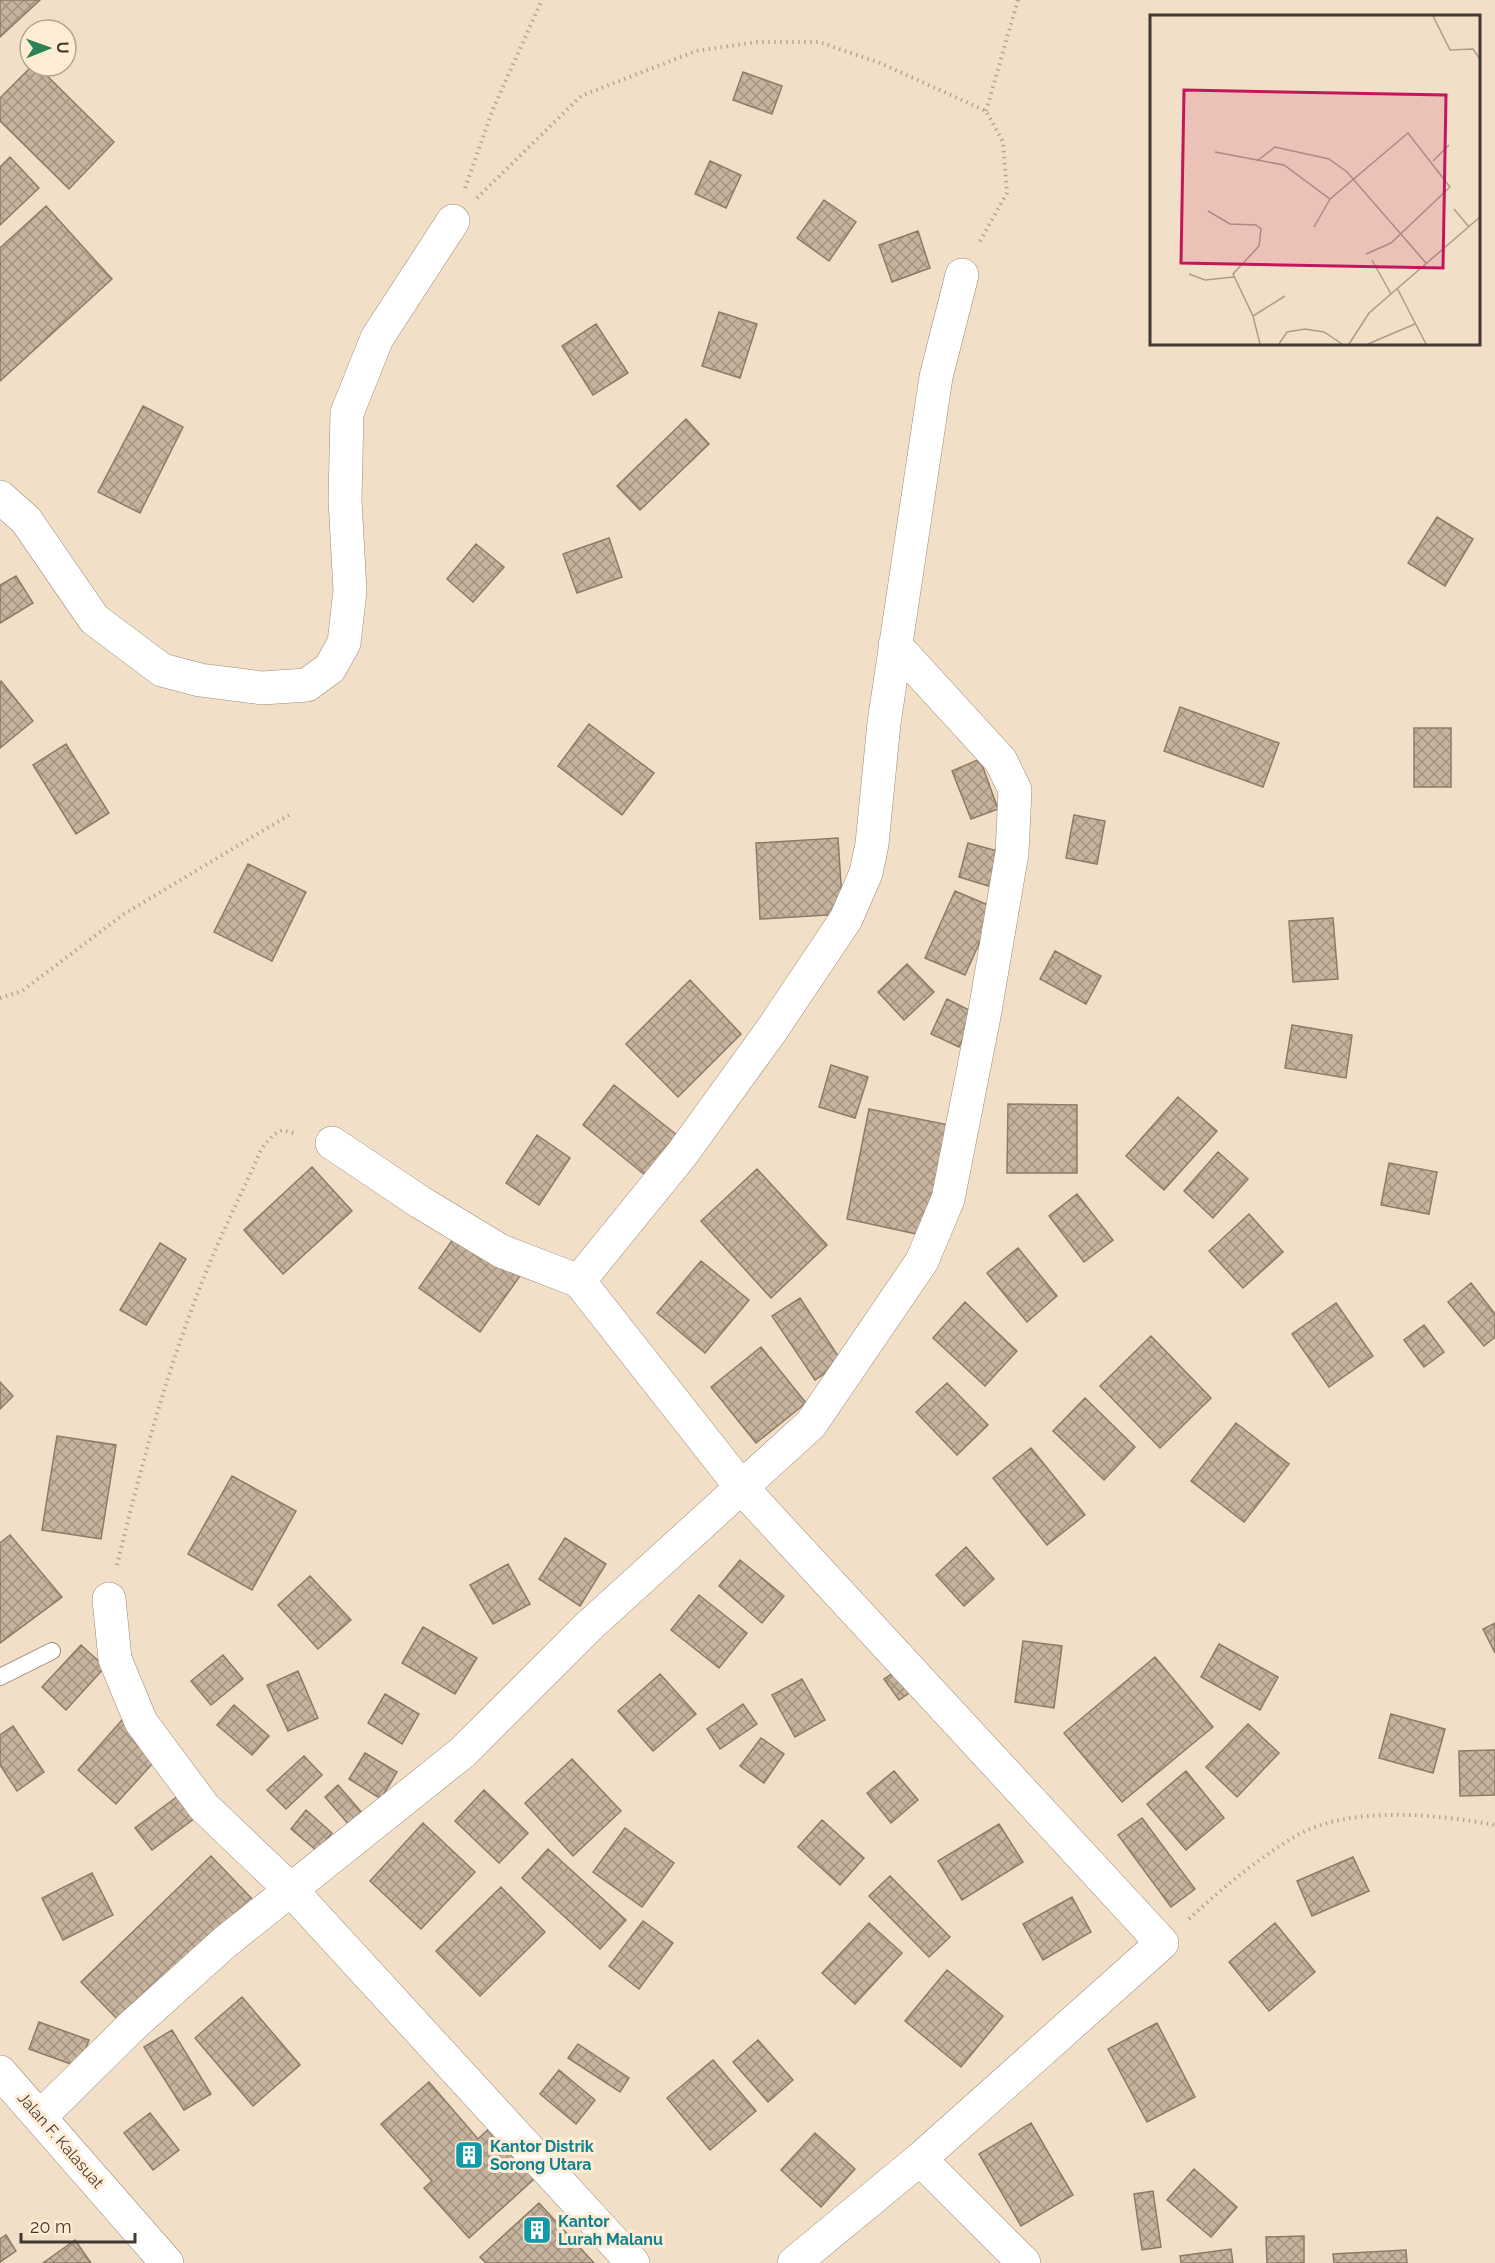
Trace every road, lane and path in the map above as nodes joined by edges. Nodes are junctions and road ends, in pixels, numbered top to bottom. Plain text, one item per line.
1 (542, 0) edge
2 (1018, 0) edge
3 (986, 111) junction
4 (453, 221) junction
5 (962, 275) joint
6 (0, 498) edge
7 (895, 645) junction
8 (289, 815) dead end
9 (0, 998) edge
10 (332, 1143) joint
11 (579, 1281) junction
12 (742, 1488) junction
13 (109, 1599) joint
14 (52, 1651) dead end
15 (0, 1677) edge
16 (1495, 1825) edge
17 (290, 1889) junction
18 (1162, 1943) junction
19 (0, 2072) edge
20 (41, 2116) junction
21 (920, 2159) junction
22 (167, 2263) edge
23 (633, 2263) edge
24 (794, 2263) edge
25 (1024, 2263) edge

1 - 4 path
2 - 3 path
3 - 4 path
3 - 5 path
4 - 6 street
5 - 7 street
7 - 11 street
7 - 12 street
8 - 9 path
10 - 11 street
10 - 13 path
11 - 12 street
12 - 17 street
12 - 18 street
13 - 17 street
14 - 15 lane
16 - 18 path
17 - 20 street
17 - 23 street
18 - 21 street
19 - 20 street, Jalan F. Kalasuat
20 - 22 street, Jalan F. Kalasuat
21 - 24 street
21 - 25 street

